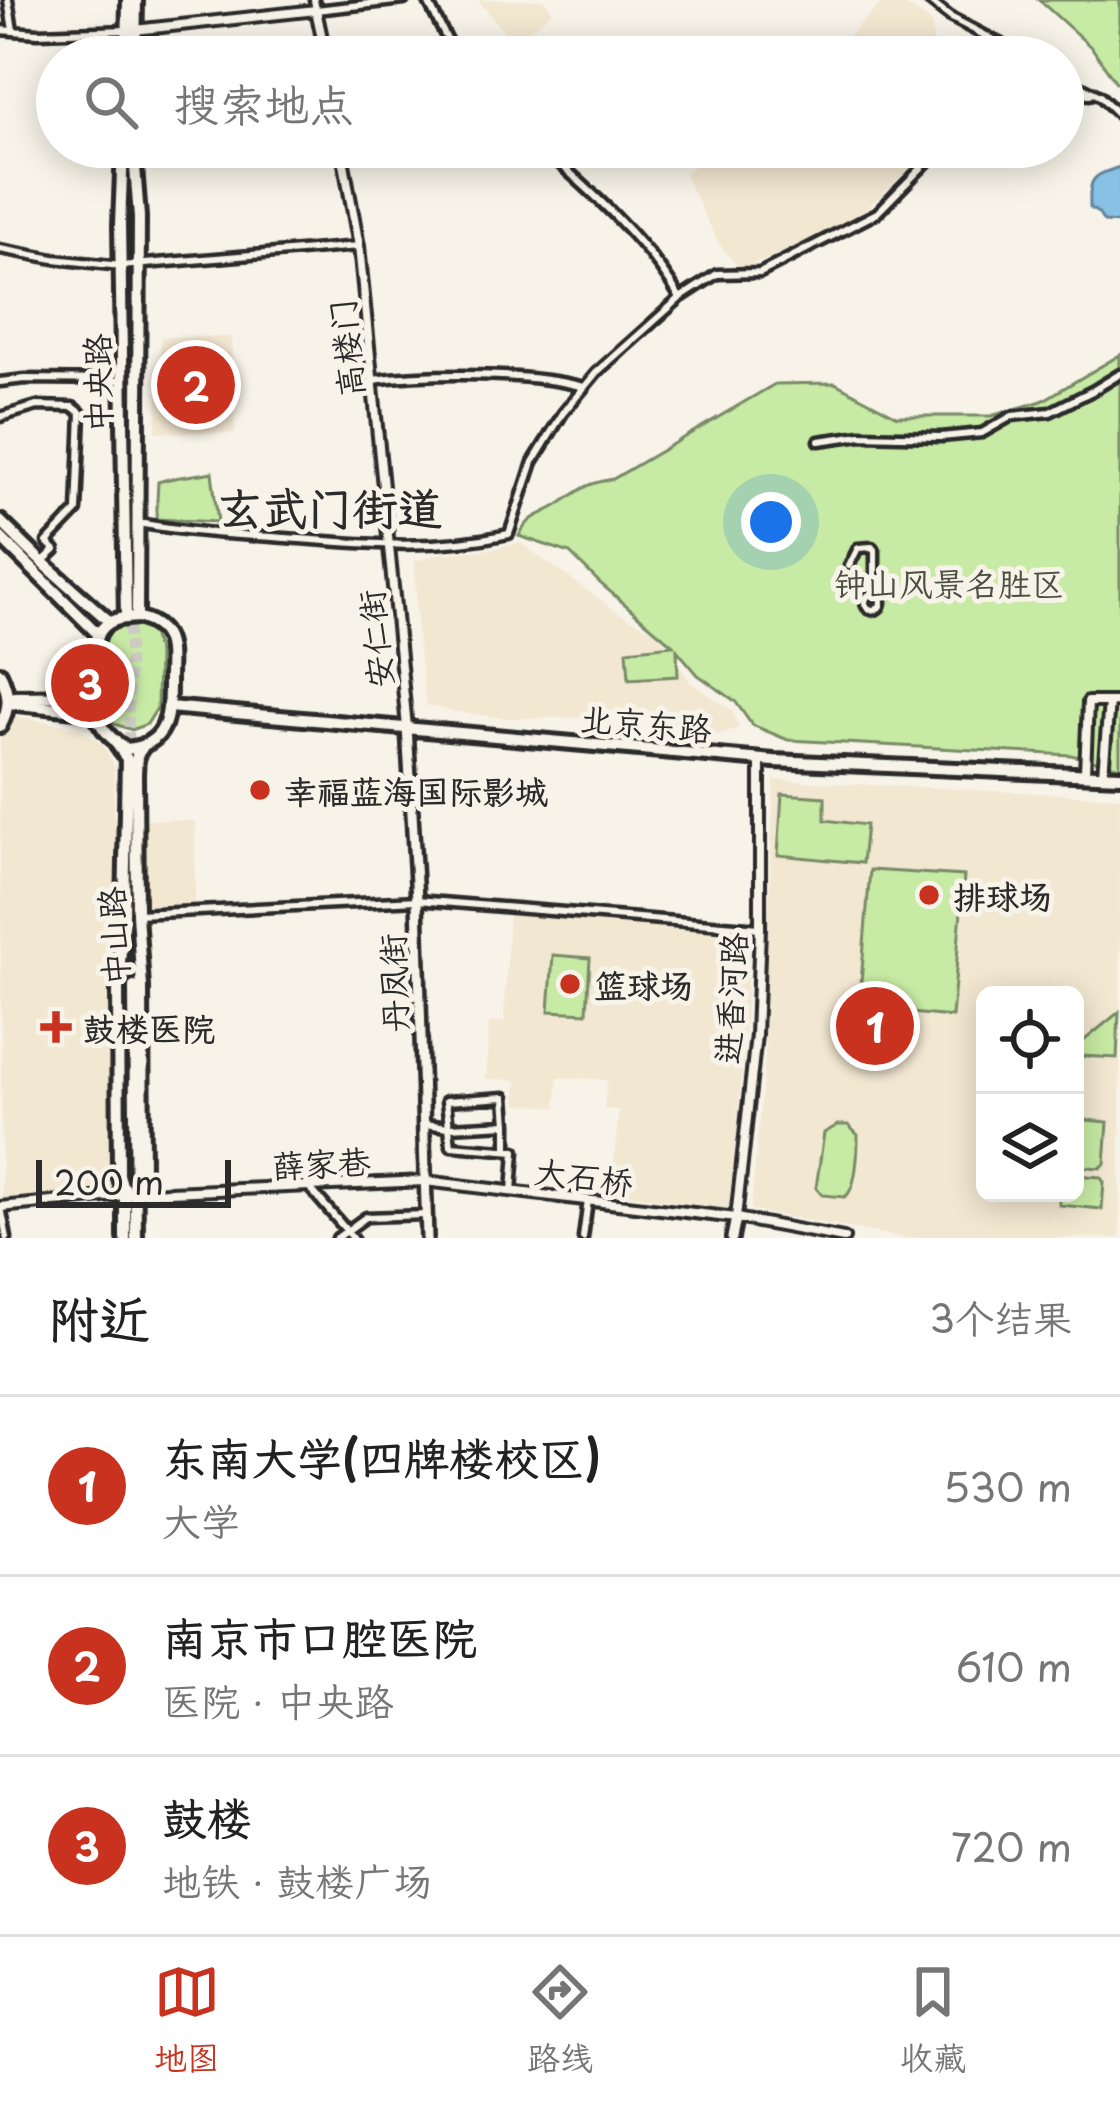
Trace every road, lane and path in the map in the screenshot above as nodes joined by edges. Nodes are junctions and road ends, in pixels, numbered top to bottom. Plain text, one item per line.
1 (8, 0) edge
2 (132, 0) edge
3 (404, 0) edge
4 (427, 0) edge
5 (928, 0) edge
6 (315, 5) edge
7 (0, 30) edge
8 (13, 30) junction
9 (132, 30) junction
10 (132, 36) edge
11 (322, 36) edge
12 (445, 36) edge
13 (986, 36) edge
14 (1084, 88) edge
15 (1084, 94) edge
16 (1100, 96) junction
17 (1120, 116) edge
18 (128, 168) edge
19 (130, 168) edge
20 (133, 168) edge
21 (345, 168) edge
22 (566, 168) edge
23 (921, 168) edge
24 (359, 246) junction
25 (0, 249) edge
26 (129, 249) tunnel mouth
27 (121, 266) junction
28 (137, 266) junction
29 (680, 298) junction
30 (1120, 374) edge
31 (123, 380) junction
32 (372, 380) junction
33 (0, 382) edge
34 (584, 387) junction
35 (0, 417) edge
36 (819, 441) dead end
37 (0, 521) edge
38 (138, 523) junction
39 (0, 537) edge
40 (389, 546) junction
41 (41, 562) junction
42 (849, 566) dead end
43 (874, 595) dead end
44 (132, 618) junction
45 (110, 622) junction
46 (98, 634) junction
47 (0, 673) edge
48 (94, 696) junction
49 (9, 700) junction
50 (1114, 702) edge
51 (169, 707) junction
52 (95, 712) junction
53 (0, 727) edge
54 (407, 728) junction
55 (116, 742) junction
56 (142, 748) junction
57 (760, 760) junction
58 (1085, 772) junction
59 (1102, 774) junction
60 (1120, 776) edge
61 (417, 900) junction
62 (137, 914) junction
63 (760, 928) junction
64 (424, 1124) junction
65 (507, 1124) junction
66 (449, 1127) junction
67 (507, 1150) junction
68 (425, 1181) junction
69 (309, 1187) junction
70 (512, 1190) junction
71 (135, 1194) junction
72 (589, 1198) junction
73 (0, 1206) edge
74 (426, 1215) junction
75 (736, 1218) junction
76 (345, 1229) junction
77 (7, 1238) edge
78 (125, 1238) edge
79 (136, 1238) edge
80 (337, 1238) edge
81 (353, 1238) edge
82 (427, 1238) edge
83 (583, 1238) edge
84 (732, 1238) edge
85 (844, 1238) edge

1 - 8 street
2 - 9 main road
3 - 6 street
4 - 12 street
5 - 13 street
6 - 9 street
6 - 11 street
7 - 8 street
8 - 9 street
9 - 10 main road
14 - 16 street
15 - 16 street
16 - 17 street
18 - 27 main road, 中央路
19 - 26 main road
20 - 28 main road, 中央路
21 - 24 street, 高楼门
22 - 29 street
23 - 29 street
24 - 28 street
24 - 32 street, 高楼门
25 - 27 street
27 - 28 street
27 - 31 main road, 中央路
28 - 38 main road, 中央路
29 - 34 street
30 - 36 street
31 - 33 street
31 - 44 main road, 中央路
32 - 34 street
32 - 40 street, 高楼门
34 - 40 street
35 - 41 street
37 - 41 main road
38 - 40 street
38 - 44 main road, 中央路
39 - 46 main road
40 - 54 street, 安仁街
41 - 45 main road
42 - 43 street
44 - 45 main road
44 - 51 main road
45 - 46 main road
46 - 48 main road
47 - 49 main road
48 - 49 main road
48 - 52 main road
49 - 52 main road
49 - 53 main road
50 - 58 street
50 - 59 street
51 - 54 main road, 北京东路
51 - 56 main road
52 - 55 main road
54 - 57 main road, 北京东路
54 - 61 main road, 丹凤街
55 - 56 main road
55 - 71 main road
56 - 62 main road, 中山路
57 - 58 main road, 北京东路
57 - 63 street, 进香河路
58 - 59 main road, 北京东路
59 - 60 main road, 北京东路
61 - 62 street
61 - 63 street
61 - 64 main road, 丹凤街
62 - 71 main road, 中山路
63 - 75 street, 进香河路
64 - 66 street
64 - 68 main road, 丹凤街
65 - 66 street
65 - 66 street
65 - 67 street
66 - 67 street
67 - 70 street
68 - 69 street, 薛家巷
68 - 70 street, 大石桥
68 - 74 main road, 丹凤街
69 - 71 street, 薛家巷
69 - 76 street
70 - 72 street, 大石桥
71 - 71 main road, 中山路
71 - 73 street, 薛家巷
71 - 78 main road
71 - 79 main road, 中山路
72 - 75 street, 大石桥
72 - 83 street
73 - 77 street
74 - 76 street
74 - 82 main road, 丹凤街
75 - 84 main road, 进香河路
75 - 85 street, 大石桥
76 - 80 street
76 - 81 street

